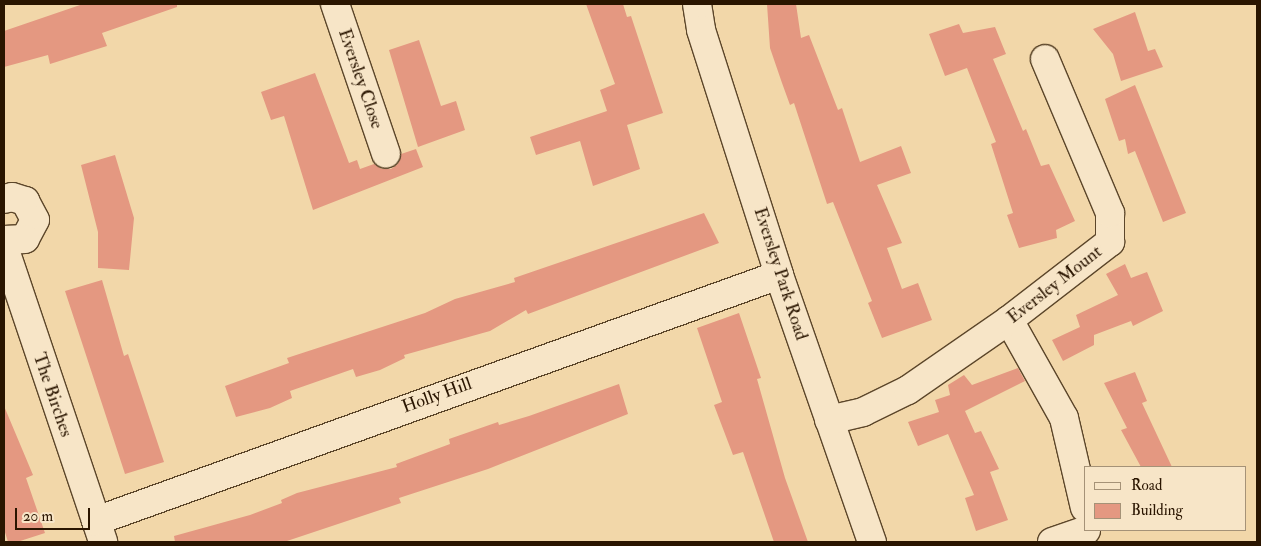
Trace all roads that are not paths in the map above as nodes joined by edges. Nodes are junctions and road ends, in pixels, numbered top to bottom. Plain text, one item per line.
1 (334, 4) edge
2 (697, 4) edge
3 (1045, 59) dead end
4 (386, 154) dead end
5 (4, 199) edge
6 (4, 240) edge
7 (4, 247) edge
8 (779, 275) junction
9 (1009, 320) junction
10 (829, 420) junction
11 (1084, 504) edge
12 (1084, 531) edge
13 (100, 532) edge
14 (872, 542) edge
15 (1052, 542) edge

1 - 4 street, Eversley Close
2 - 8 street, Eversley Park Road
3 - 9 street, Eversley Mount
5 - 6 street
7 - 13 street, The Birches
8 - 10 street, Eversley Park Road
8 - 13 street, Holly Hill
9 - 10 street, Eversley Mount
9 - 11 street
10 - 14 street, Eversley Park Road
12 - 15 street

